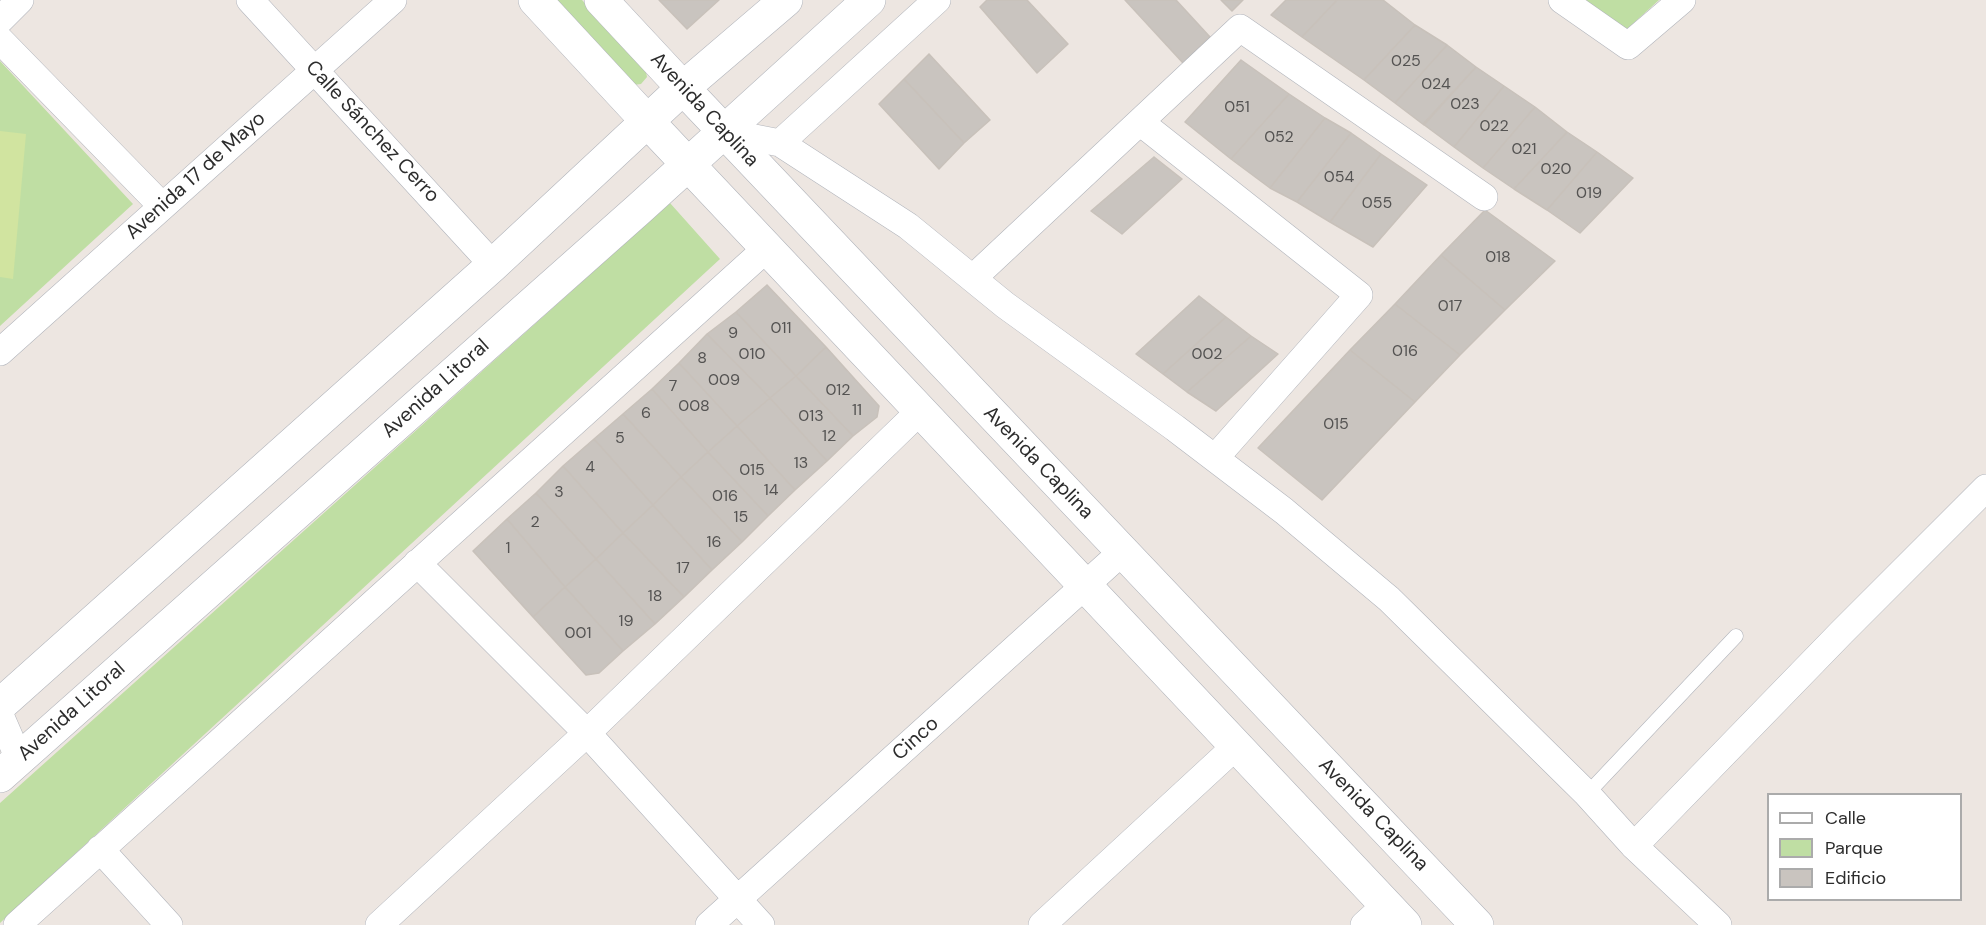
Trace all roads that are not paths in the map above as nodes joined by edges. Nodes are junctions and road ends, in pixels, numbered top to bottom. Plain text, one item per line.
1 (20, 0) edge
2 (250, 0) edge
3 (393, 0) edge
4 (535, 0) edge
5 (600, 0) edge
6 (786, 0) edge
7 (869, 0) edge
8 (937, 0) edge
9 (1562, 0) edge
10 (1682, 0) edge
11 (0, 20) edge
12 (0, 40) edge
13 (315, 70) junction
14 (682, 88) junction
15 (648, 122) junction
16 (1140, 122) junction
17 (724, 132) junction
18 (780, 143) junction
19 (688, 165) junction
20 (1484, 197) dead end
21 (162, 206) junction
22 (767, 248) junction
23 (494, 265) junction
24 (973, 278) junction
25 (0, 352) edge
26 (920, 411) junction
27 (1215, 458) junction
28 (1986, 488) edge
29 (1122, 552) junction
30 (417, 563) junction
31 (1085, 586) junction
32 (1736, 636) dead end
33 (0, 705) edge
34 (0, 715) edge
35 (587, 733) junction
36 (1236, 746) junction
37 (9, 767) edge
38 (1587, 794) junction
39 (1634, 846) junction
40 (100, 849) junction
41 (737, 899) junction
42 (1385, 918) edge
43 (17, 925) edge
44 (169, 925) edge
45 (379, 925) edge
46 (709, 925) edge
47 (761, 925) edge
48 (1042, 925) edge
49 (1477, 925) edge
50 (1718, 925) edge

1 - 11 street
2 - 13 street, Calle Sánchez Cerro
3 - 13 street, Avenida 17 de Mayo
4 - 15 main road
5 - 14 main road, Avenida Caplina
6 - 14 main road
7 - 17 main road, Avenida Litoral
8 - 18 street
9 - 10 street
12 - 21 street
13 - 21 street, Avenida 17 de Mayo
13 - 23 street, Calle Sánchez Cerro
14 - 15 main road
14 - 17 main road, Avenida Caplina
15 - 19 main road
15 - 23 main road
16 - 20 street
16 - 24 street
16 - 27 street
17 - 18 street
17 - 19 main road, Avenida Litoral
17 - 29 main road, Avenida Caplina
18 - 24 street
19 - 22 main road
19 - 37 main road, Avenida Litoral
21 - 25 street, Avenida 17 de Mayo
22 - 26 main road
22 - 30 street
23 - 33 main road
24 - 27 street
26 - 31 main road
26 - 35 street
27 - 38 street
28 - 39 street
29 - 31 street, Cinco
29 - 49 main road, Avenida Caplina
30 - 35 street
30 - 40 street
31 - 36 main road
31 - 41 street, Cinco
32 - 38 lane
34 - 37 street
35 - 41 street
35 - 45 street
36 - 42 main road
36 - 48 street
38 - 39 street
39 - 50 street
40 - 43 street
40 - 44 street
41 - 46 street, Cinco
41 - 47 street

